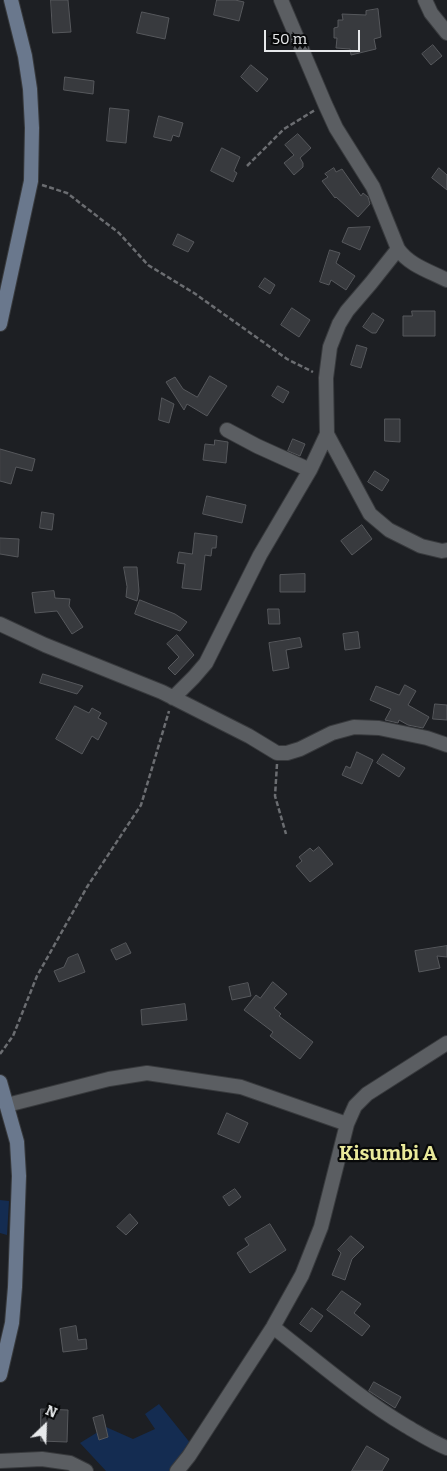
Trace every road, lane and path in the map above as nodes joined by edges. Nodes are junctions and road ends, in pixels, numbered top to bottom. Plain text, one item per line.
1 (11, 0) edge
2 (281, 0) edge
3 (425, 0) edge
4 (447, 33) edge
5 (325, 104) junction
6 (247, 166) dead end
7 (32, 181) junction
8 (398, 249) junction
9 (447, 280) edge
10 (0, 324) edge
11 (326, 378) junction
12 (227, 430) dead end
13 (327, 434) junction
14 (310, 470) junction
15 (447, 550) edge
16 (0, 624) edge
17 (173, 698) junction
18 (447, 745) edge
19 (278, 753) junction
20 (286, 834) dead end
21 (447, 1043) edge
22 (0, 1054) edge
23 (0, 1082) edge
24 (7, 1105) junction
25 (347, 1124) junction
26 (273, 1327) junction
27 (0, 1375) edge
28 (447, 1448) edge
29 (0, 1461) edge
30 (86, 1471) edge
31 (177, 1471) edge

1 - 7 main road
2 - 5 street
3 - 4 street
5 - 6 path
5 - 8 street
7 - 10 main road
7 - 11 path
8 - 9 street
8 - 11 street
11 - 13 street
12 - 14 street
13 - 14 street
13 - 15 street
14 - 17 street
16 - 17 street
17 - 19 street
17 - 22 path
18 - 19 street
19 - 20 path
21 - 25 street
23 - 24 main road
24 - 25 street
24 - 27 main road
25 - 26 street
26 - 28 street
26 - 31 street
29 - 30 street

